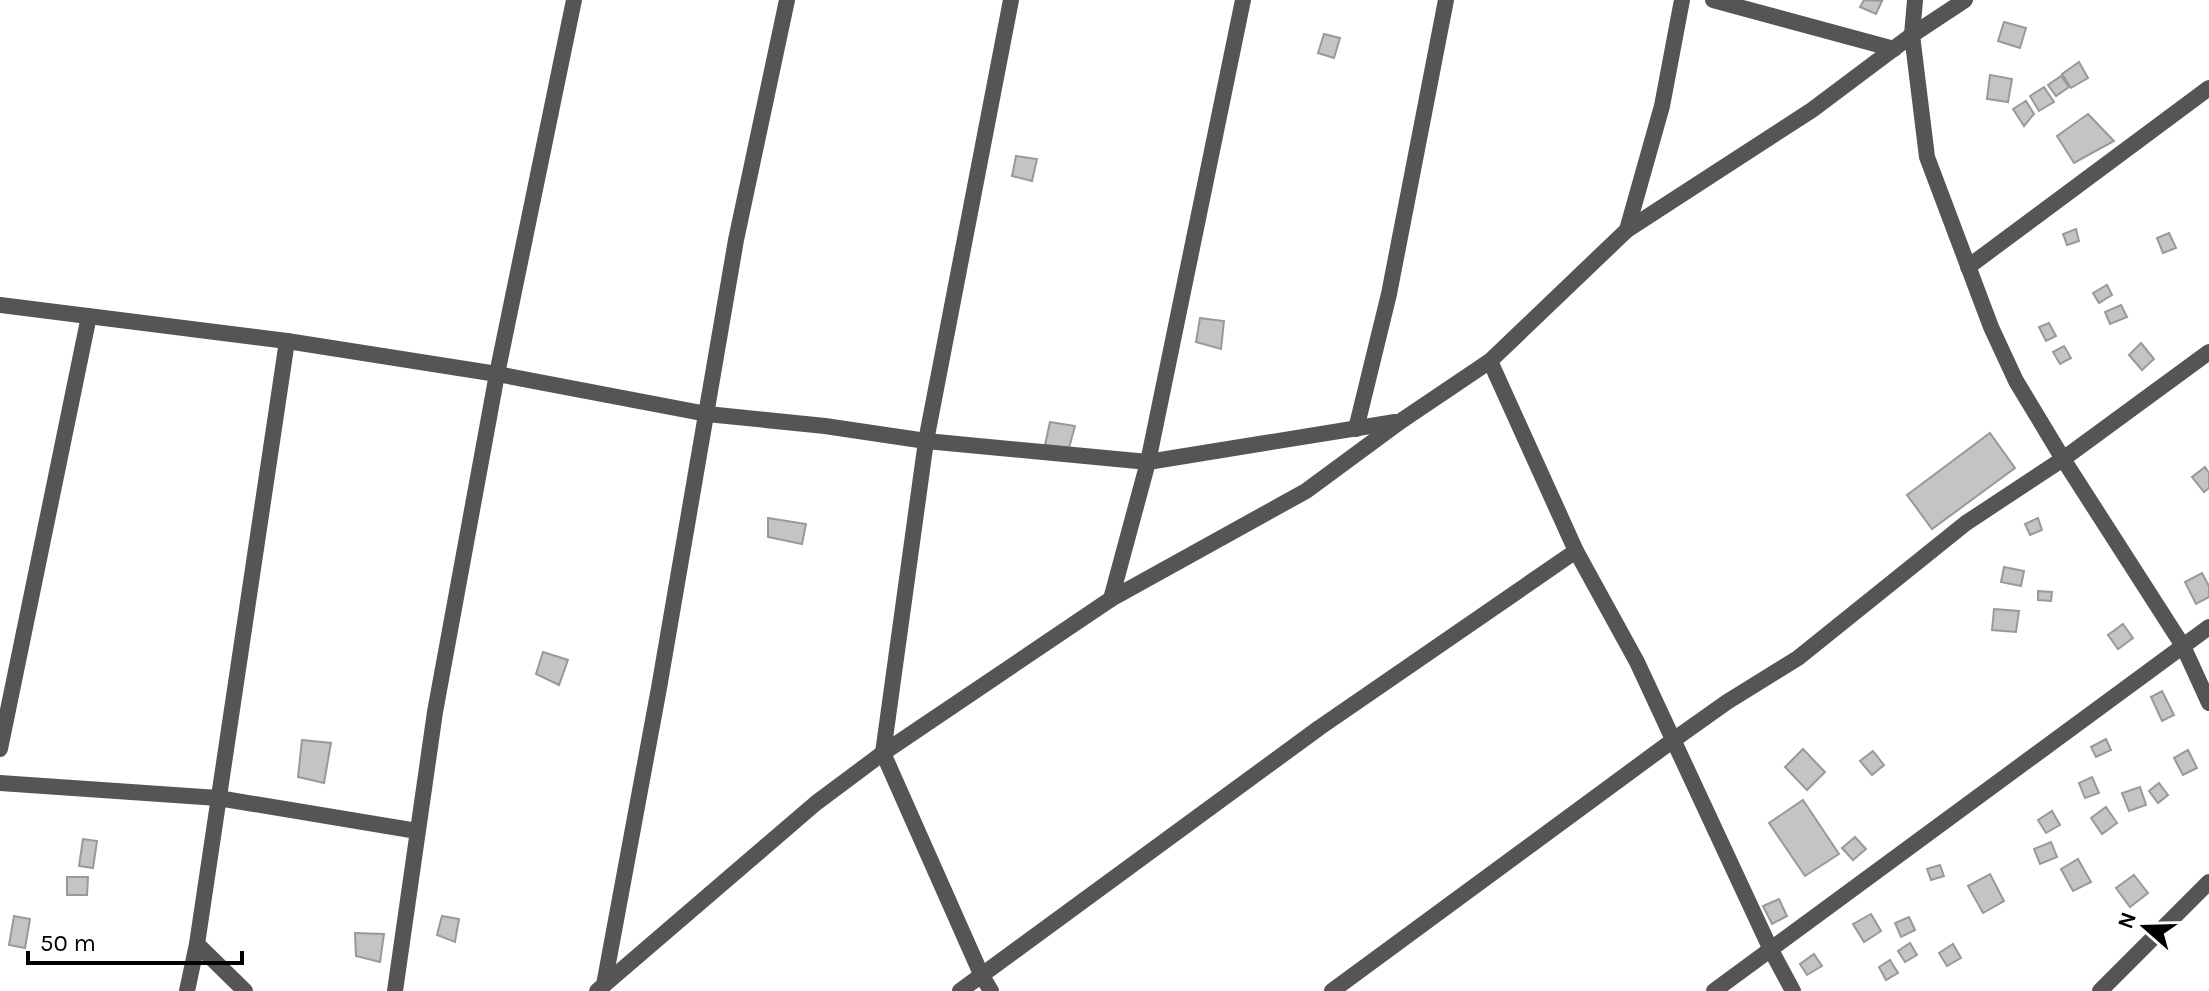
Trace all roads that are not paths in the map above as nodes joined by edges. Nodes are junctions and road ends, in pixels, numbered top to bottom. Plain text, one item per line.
1 (574, 0) edge
2 (787, 0) edge
3 (1011, 0) edge
4 (1243, 0) edge
5 (1446, 0) edge
6 (1682, 0) edge
7 (1713, 0) edge
8 (1915, 0) edge
9 (1965, 0) edge
10 (1912, 35) junction
11 (1894, 49) junction
12 (2209, 88) edge
13 (1627, 230) junction
14 (1968, 267) junction
15 (0, 305) edge
16 (89, 316) junction
17 (287, 341) junction
18 (2209, 352) edge
19 (1490, 361) junction
20 (497, 374) junction
21 (707, 414) junction
22 (1401, 421) junction
23 (1356, 429) junction
24 (926, 441) junction
25 (2063, 459) junction
26 (1148, 462) junction
27 (1576, 551) junction
28 (1111, 599) junction
29 (2209, 627) edge
30 (2183, 646) junction
31 (2209, 703) edge
32 (1672, 741) junction
33 (0, 749) edge
34 (883, 753) junction
35 (0, 783) edge
36 (218, 798) junction
37 (417, 831) junction
38 (2209, 882) edge
39 (197, 944) junction
40 (1771, 950) junction
41 (981, 974) junction
42 (601, 988) edge
43 (187, 991) edge
44 (245, 991) edge
45 (395, 991) edge
46 (960, 991) edge
47 (991, 991) edge
48 (1332, 991) edge
49 (1714, 991) edge
50 (1793, 991) edge
51 (2100, 991) edge

1 - 20 street
2 - 21 street
3 - 24 street
4 - 26 street
5 - 23 street
6 - 13 street
7 - 11 street
8 - 10 street
9 - 10 street
10 - 11 street
10 - 14 street
11 - 13 street
12 - 14 street
13 - 19 street
14 - 25 street
15 - 16 street
16 - 17 street
16 - 33 street
17 - 20 street
17 - 36 street
18 - 25 street
19 - 22 street
19 - 27 street
20 - 21 street
20 - 37 street
21 - 24 street
21 - 42 street
22 - 23 street
22 - 28 street
23 - 26 street
24 - 26 street
24 - 34 street
25 - 30 street
25 - 32 street
26 - 28 street
27 - 32 street
27 - 41 street
28 - 34 street
29 - 30 street
30 - 31 street
30 - 40 street
32 - 40 street
32 - 48 street
34 - 41 street
34 - 42 street
35 - 36 street
36 - 37 street
36 - 39 street
37 - 45 street
38 - 51 street
39 - 43 street
39 - 44 street
40 - 49 street
40 - 50 street
41 - 46 street
41 - 47 street

